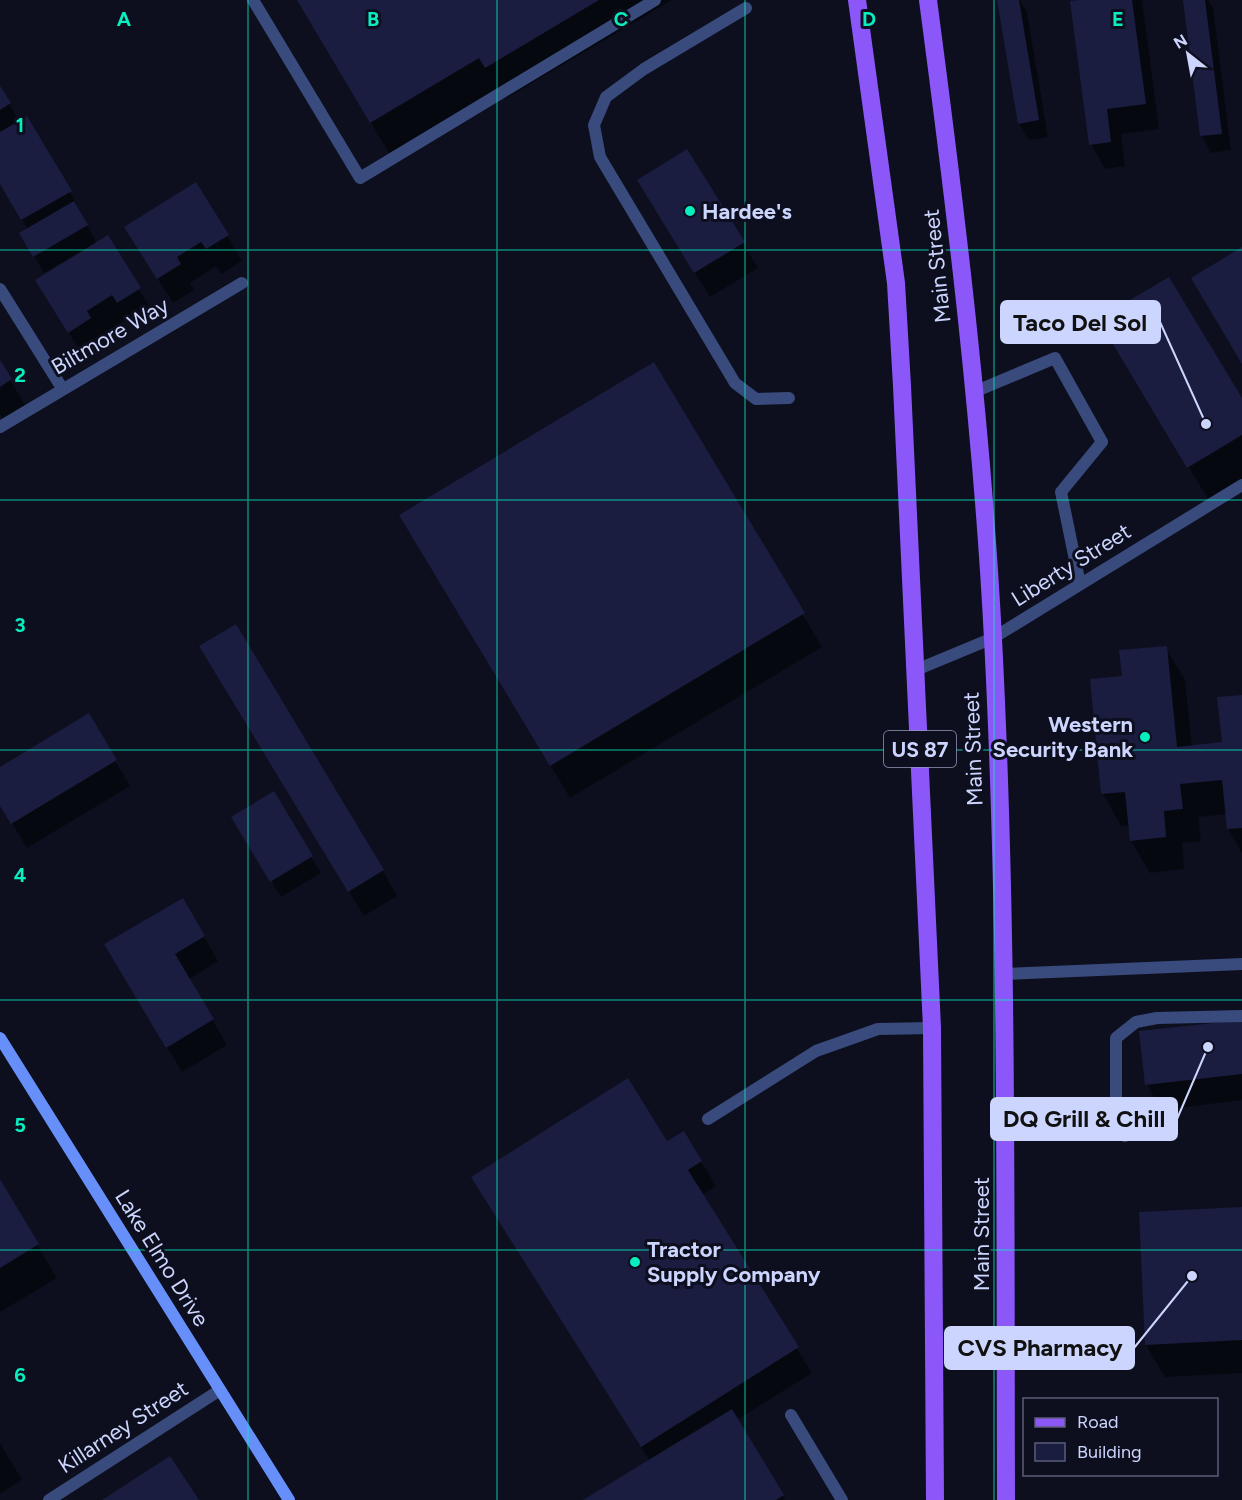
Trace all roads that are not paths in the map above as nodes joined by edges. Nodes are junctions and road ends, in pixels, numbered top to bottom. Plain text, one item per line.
1 (253, 0) edge
2 (655, 0) edge
3 (857, 0) edge
4 (928, 0) edge
5 (746, 8) dead end
6 (242, 284) dead end
7 (0, 289) edge
8 (62, 388) junction
9 (974, 392) junction
10 (789, 398) dead end
11 (0, 427) edge
12 (1242, 485) edge
13 (1080, 584) junction
14 (993, 638) junction
15 (916, 670) junction
16 (1242, 964) edge
17 (1004, 974) junction
18 (1242, 1016) edge
19 (932, 1028) junction
20 (0, 1038) edge
21 (708, 1119) dead end
22 (1125, 1136) dead end
23 (220, 1390) junction
24 (790, 1415) dead end
25 (48, 1500) edge
26 (289, 1500) edge
27 (842, 1500) edge
28 (935, 1500) edge
29 (1006, 1500) edge

1 - 2 street
3 - 15 main road, Main Street / US 87
4 - 9 main road, Main Street
5 - 10 street
6 - 8 street, Biltmore Way
7 - 8 street
8 - 11 street, Biltmore Way
9 - 13 street
9 - 14 main road, Main Street
12 - 13 street, Liberty Street
13 - 14 street, Liberty Street
14 - 15 street, Liberty Street
14 - 17 main road, Main Street
15 - 19 main road, Main Street / US 87
16 - 17 street
17 - 29 main road, Main Street
18 - 22 street
19 - 21 street
19 - 28 main road, Main Street / US 87
20 - 23 main road, Lake Elmo Drive
23 - 25 street, Killarney Street
23 - 26 main road, Lake Elmo Drive
24 - 27 street

